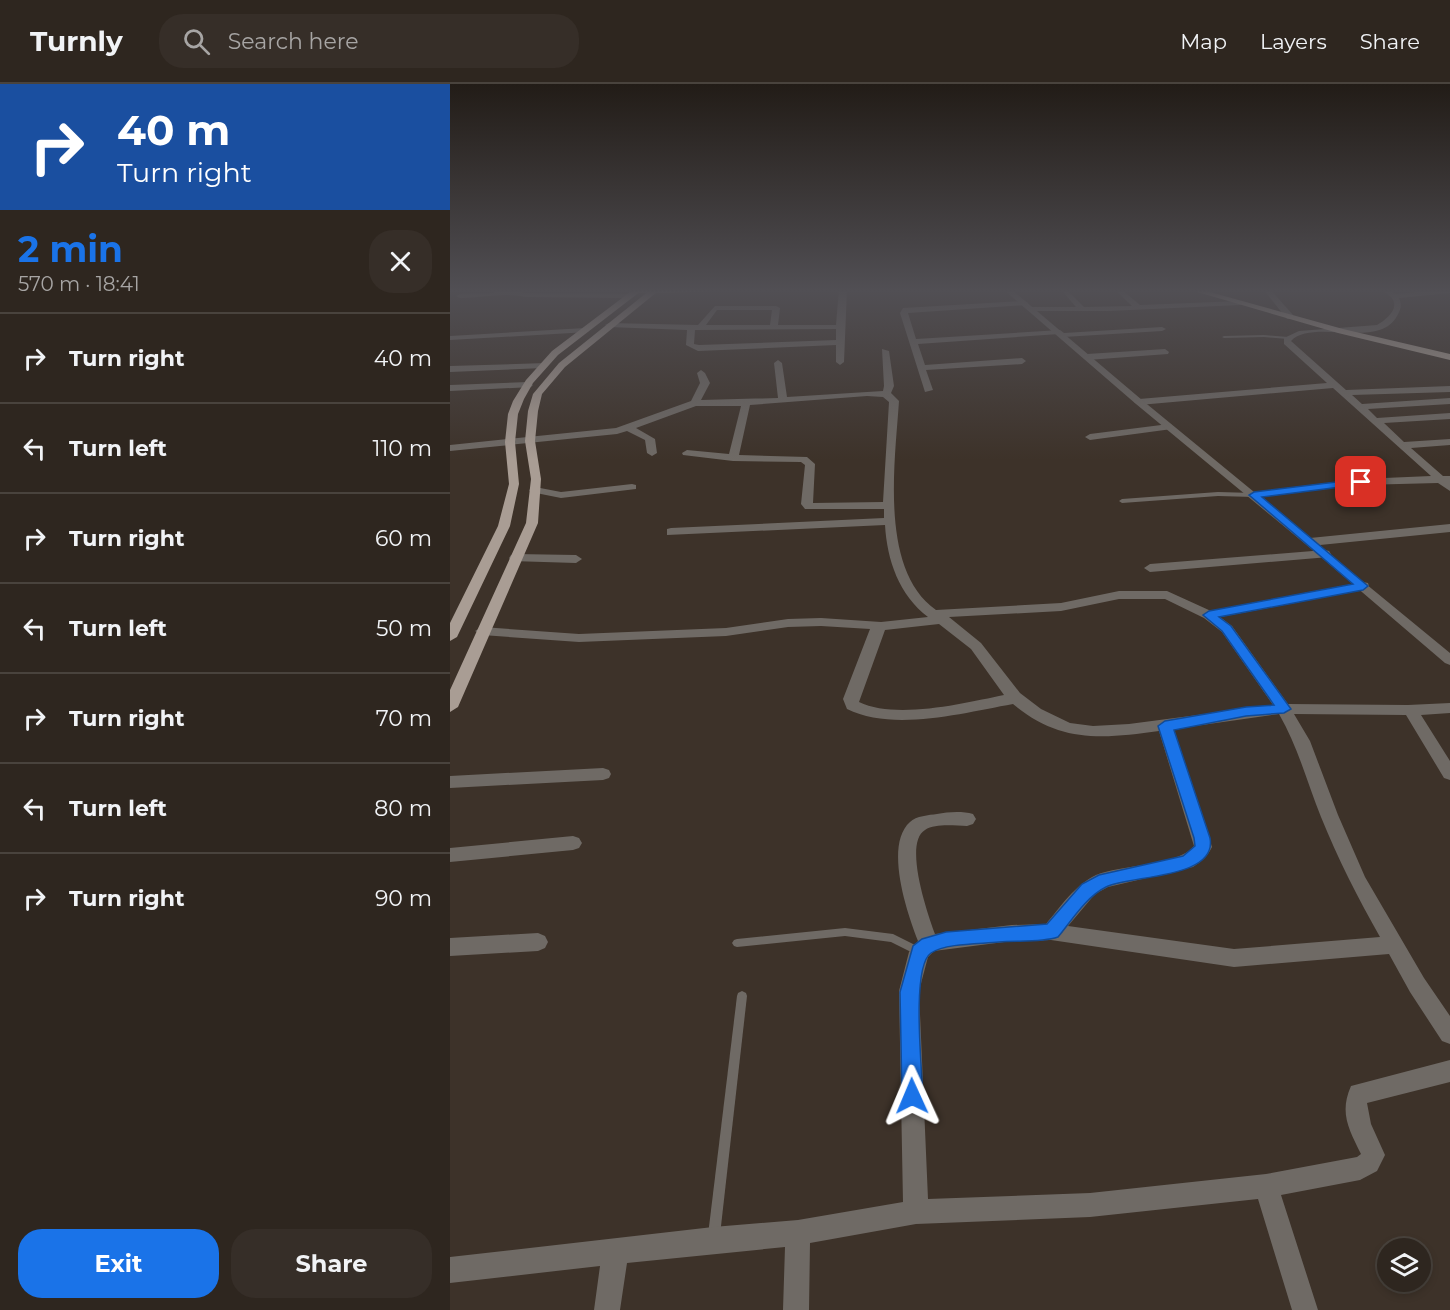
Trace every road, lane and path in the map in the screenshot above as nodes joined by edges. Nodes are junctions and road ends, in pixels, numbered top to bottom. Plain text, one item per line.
1 (566, 346) edge
2 (583, 346) edge
3 (731, 346) edge
4 (840, 346) edge
5 (915, 346) edge
6 (1076, 346) edge
7 (1291, 346) edge
8 (1407, 346) edge
9 (885, 351) dead end
10 (1166, 352) dead end
11 (1449, 356) edge
12 (1087, 357) junction
13 (730, 360) dead end
14 (840, 362) dead end
15 (1022, 362) dead end
16 (778, 363) dead end
17 (543, 365) junction
18 (921, 368) junction
19 (450, 369) edge
20 (702, 373) dead end
21 (528, 385) junction
22 (1335, 385) junction
23 (450, 388) edge
24 (1450, 389) edge
25 (928, 390) dead end
26 (1345, 393) junction
27 (886, 394) junction
28 (783, 400) junction
29 (1450, 401) edge
30 (1139, 402) junction
31 (695, 403) junction
32 (746, 403) junction
33 (1360, 407) junction
34 (1450, 416) edge
35 (1376, 421) junction
36 (1169, 427) junction
37 (629, 428) junction
38 (1090, 437) dead end
39 (530, 441) junction
40 (510, 442) junction
41 (1450, 442) edge
42 (1403, 444) junction
43 (450, 448) edge
44 (652, 453) dead end
45 (687, 453) dead end
46 (733, 458) junction
47 (1448, 482) edge
48 (632, 487) dead end
49 (534, 490) junction
50 (1254, 495) junction
51 (1122, 501) dead end
52 (890, 504) junction
53 (891, 521) junction
54 (1450, 528) edge
55 (670, 532) dead end
56 (1310, 542) junction
57 (1325, 554) junction
58 (515, 558) junction
59 (576, 558) dead end
60 (1150, 568) dead end
61 (1363, 586) junction
62 (1209, 615) junction
63 (938, 617) junction
64 (453, 626) edge
65 (881, 626) junction
66 (482, 631) junction
67 (450, 637) edge
68 (1450, 660) edge
69 (1017, 698) junction
70 (450, 707) edge
71 (1450, 708) edge
72 (1284, 709) junction
73 (1411, 711) junction
74 (1165, 726) junction
75 (603, 774) dead end
76 (1450, 774) edge
77 (450, 782) edge
78 (967, 819) dead end
79 (573, 843) dead end
80 (450, 855) edge
81 (1052, 932) junction
82 (538, 942) dead end
83 (737, 943) dead end
84 (1394, 945) junction
85 (450, 947) edge
86 (924, 948) junction
87 (742, 996) dead end
88 (1450, 1034) edge
89 (1450, 1071) edge
90 (1266, 1186) junction
91 (915, 1212) junction
92 (798, 1233) junction
93 (714, 1240) junction
94 (615, 1253) junction
95 (450, 1270) edge
96 (607, 1310) edge
97 (796, 1310) edge
98 (1305, 1310) edge

1 - 17 main road
2 - 39 main road
3 - 13 street
4 - 14 street
5 - 18 street
6 - 12 street
7 - 22 street
8 - 11 highway
9 - 27 street
10 - 12 street
12 - 30 street
15 - 18 street
16 - 28 street
17 - 19 street
17 - 21 main road
18 - 25 street
20 - 31 street
21 - 23 street
21 - 40 main road
22 - 26 street
22 - 30 street
24 - 26 street
26 - 33 street
27 - 28 street
27 - 52 street
28 - 32 street
29 - 33 street
30 - 36 street
31 - 32 street
31 - 37 street
32 - 46 street
33 - 35 street
34 - 35 street
35 - 42 street
36 - 38 street
36 - 50 street
37 - 39 street
37 - 44 street
39 - 40 street
39 - 49 main road
40 - 43 street
40 - 64 main road
41 - 42 street
42 - 47 street
45 - 46 street
46 - 52 street
47 - 50 street
48 - 49 street
49 - 58 main road
50 - 51 lane
50 - 56 street
52 - 53 street
53 - 55 street
53 - 63 street
54 - 56 street
56 - 57 street
57 - 60 street
57 - 61 street
58 - 59 street
58 - 66 main road
61 - 62 street
61 - 68 street
62 - 63 street
62 - 72 street
63 - 65 street
63 - 69 street
64 - 67 main road
65 - 66 street
65 - 69 street
66 - 70 main road
69 - 74 street
71 - 73 street
72 - 73 street
72 - 74 street
72 - 84 street
73 - 76 street
74 - 81 street
75 - 77 street
78 - 86 street
79 - 80 street
81 - 84 street
81 - 86 street
82 - 85 street
83 - 86 lane
84 - 88 street
86 - 91 street
87 - 93 lane
89 - 90 street
90 - 91 street
90 - 98 street
91 - 92 street
92 - 93 street
92 - 97 street
93 - 94 street
94 - 95 street
94 - 96 street

